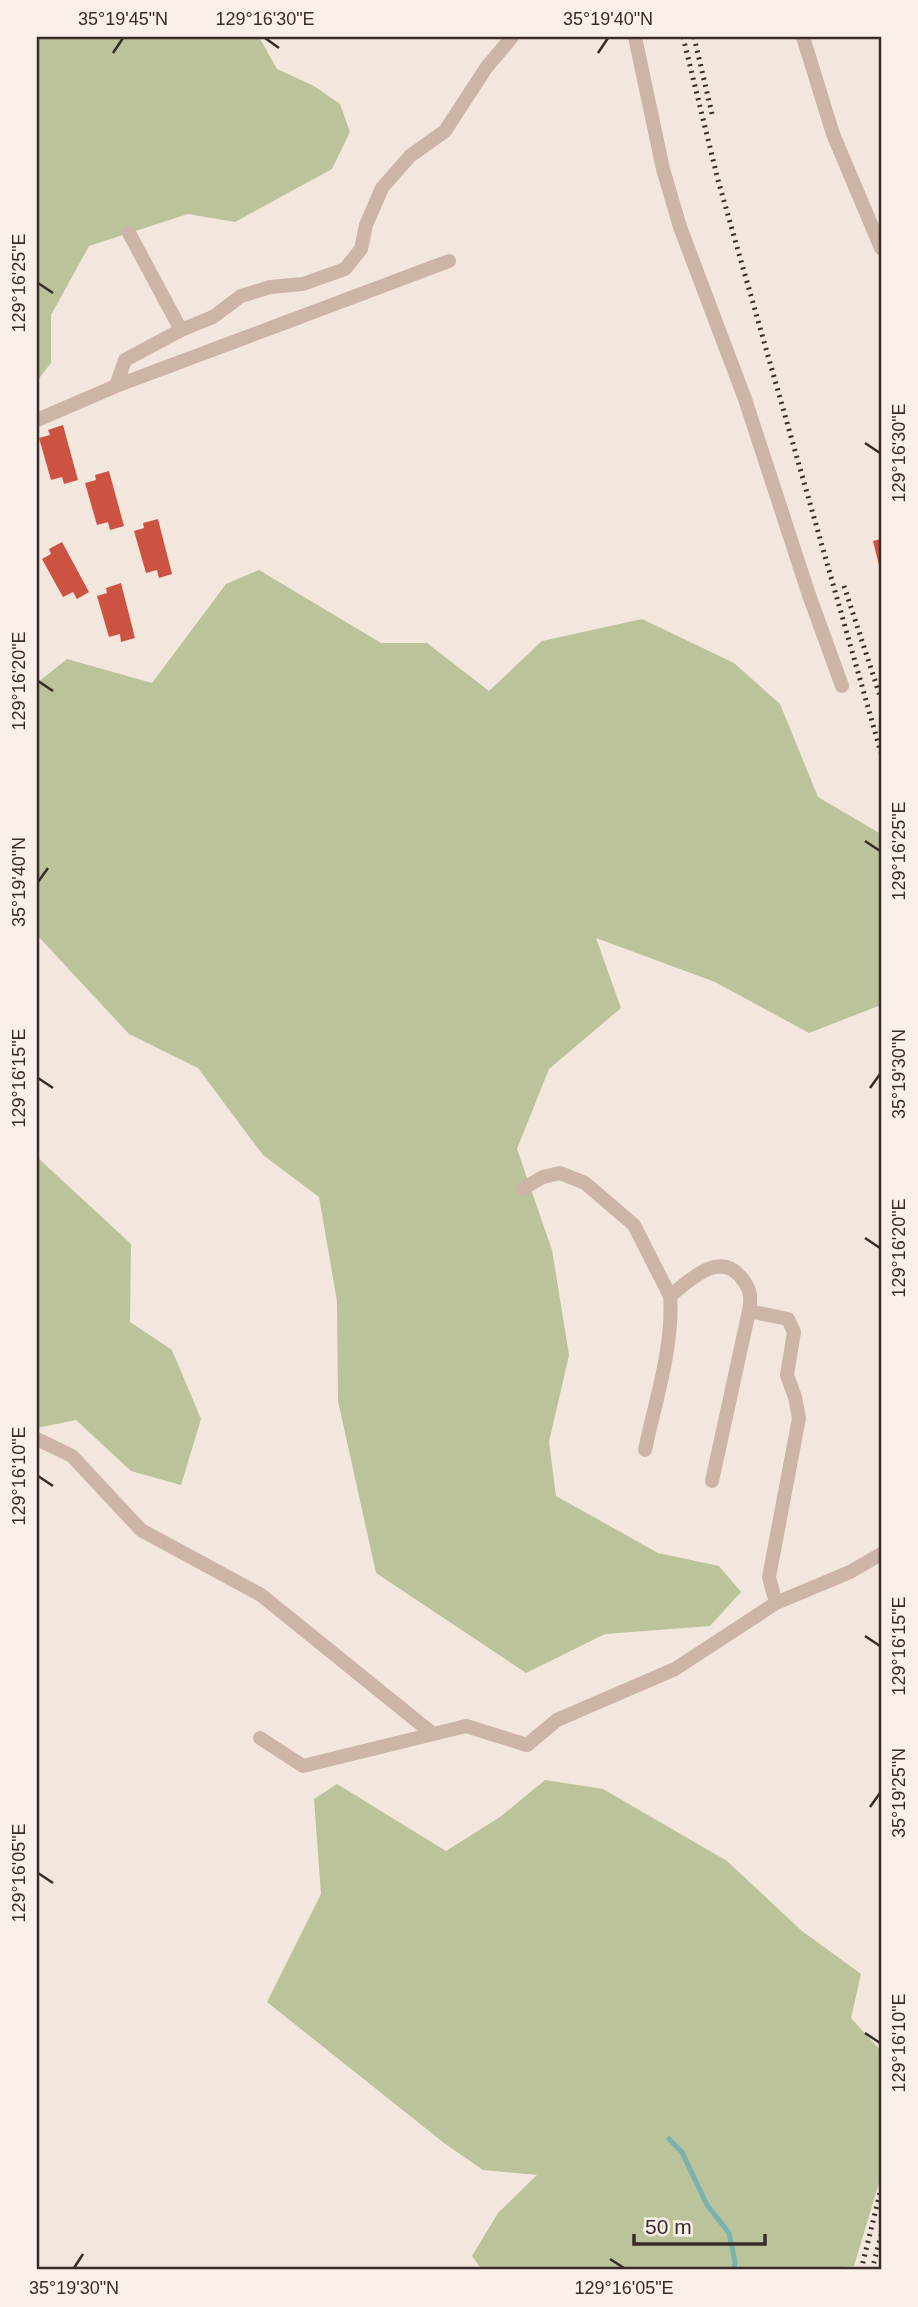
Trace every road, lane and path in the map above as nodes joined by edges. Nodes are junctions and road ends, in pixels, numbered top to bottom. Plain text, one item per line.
1 (512, 37) edge
2 (635, 37) edge
3 (803, 37) edge
4 (129, 233) dead end
5 (881, 248) edge
6 (449, 261) dead end
7 (181, 330) junction
8 (116, 386) junction
9 (37, 420) edge
10 (842, 686) dead end
11 (522, 1189) dead end
12 (670, 1296) junction
13 (749, 1311) junction
14 (37, 1439) edge
15 (645, 1450) dead end
16 (712, 1481) dead end
17 (881, 1554) edge
18 (776, 1603) junction
19 (433, 1734) junction
20 (260, 1738) dead end

1 - 7 street
2 - 10 street
3 - 5 street
4 - 7 street
6 - 8 street
7 - 8 street
8 - 9 street
11 - 12 street
12 - 13 street
12 - 15 street
13 - 16 street
13 - 18 street
14 - 19 street
17 - 18 street
18 - 19 street
19 - 20 street

